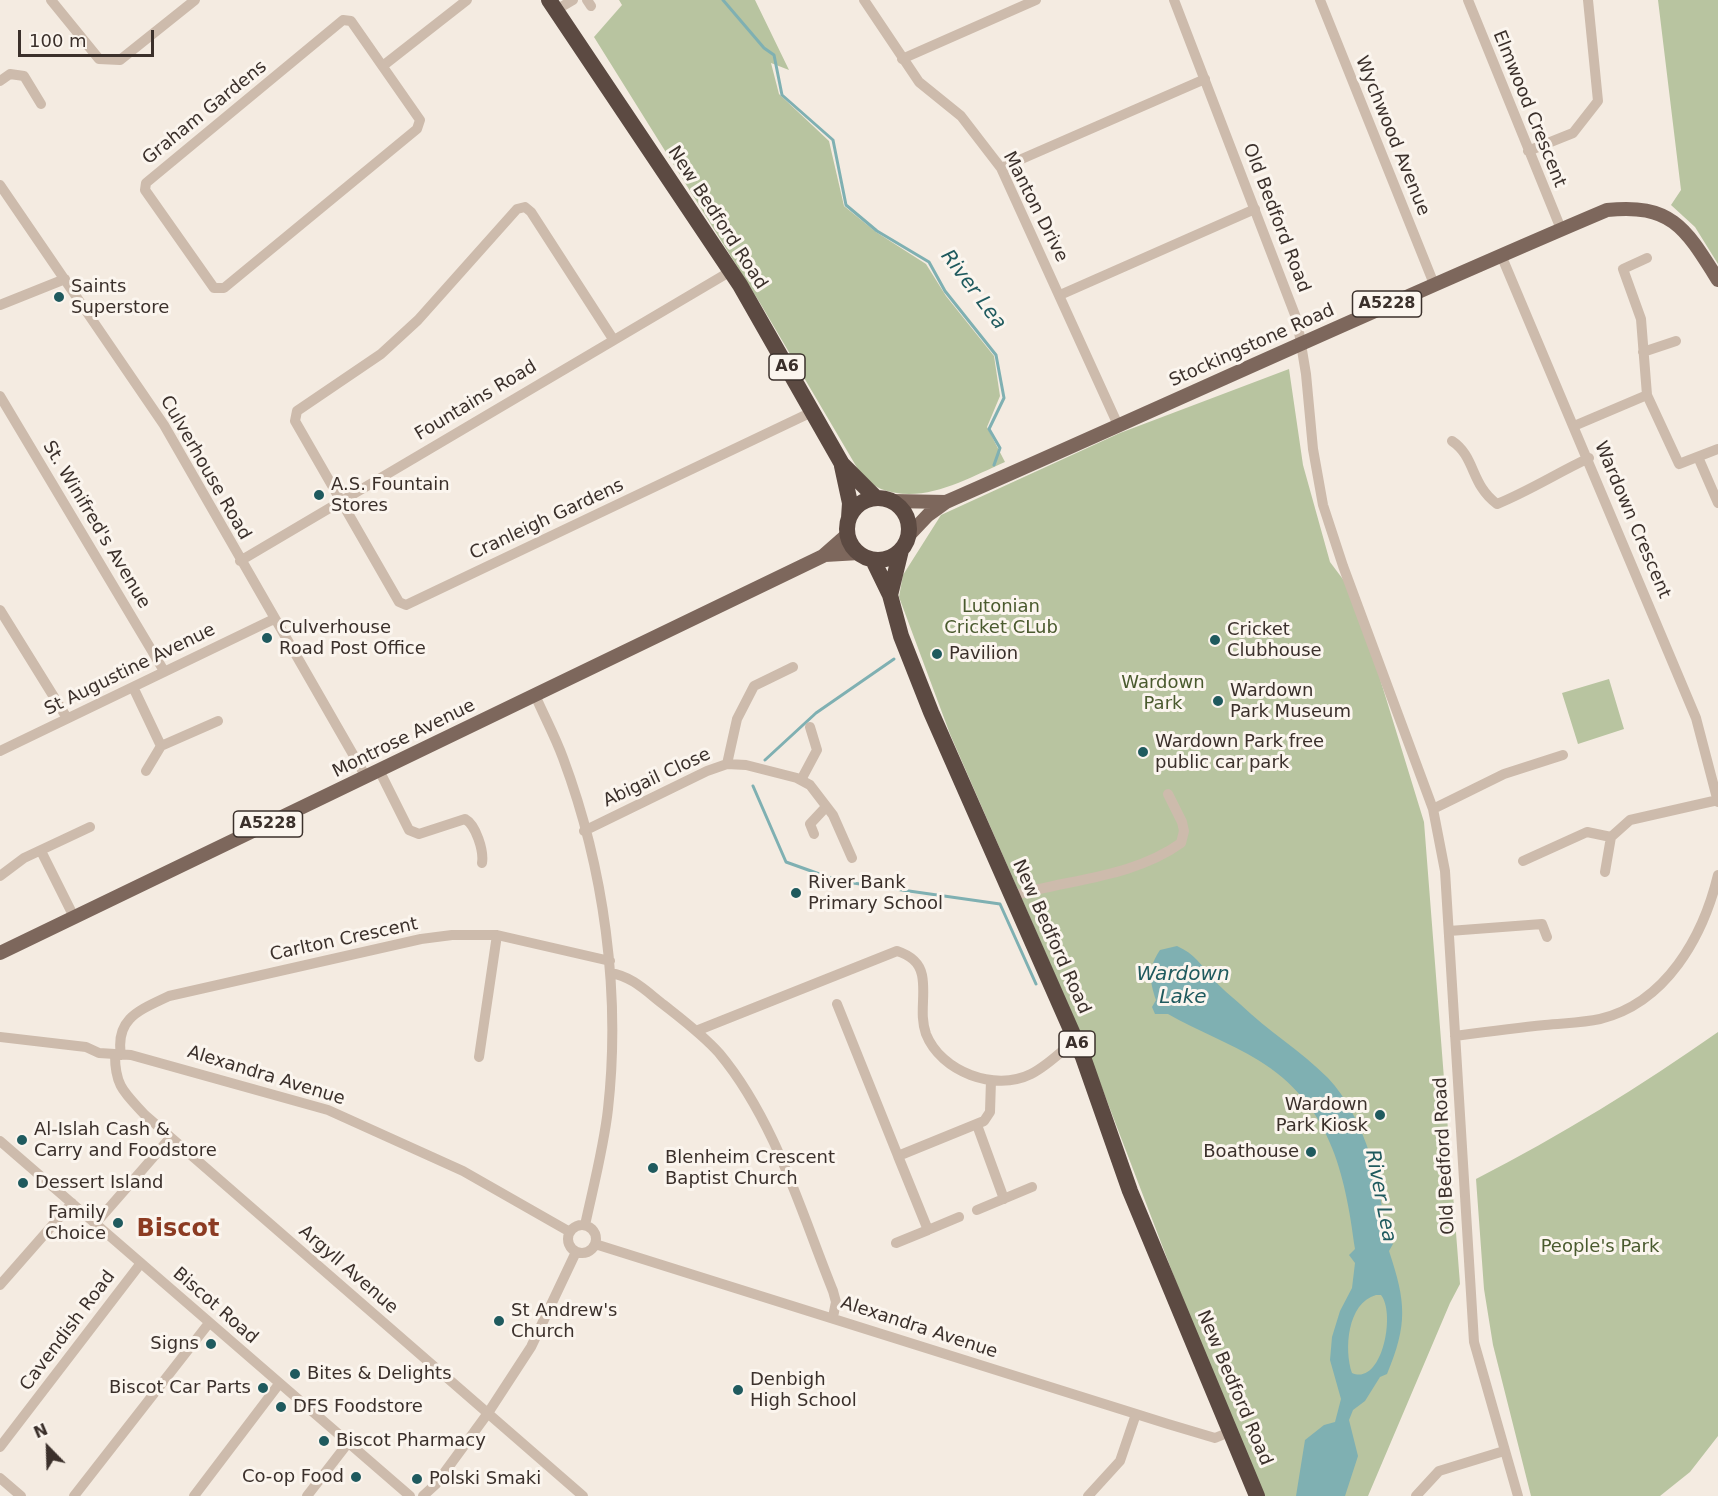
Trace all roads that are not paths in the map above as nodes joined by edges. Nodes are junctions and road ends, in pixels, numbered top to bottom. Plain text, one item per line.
1 (51, 0) edge
2 (195, 0) edge
3 (467, 0) edge
4 (573, 0) edge
5 (864, 0) edge
6 (1036, 0) edge
7 (1174, 0) edge
8 (1320, 0) edge
9 (1468, 0) edge
10 (1588, 0) edge
11 (553, 5) edge
12 (1013, 5) edge
13 (902, 59) junction
14 (384, 65) junction
15 (1205, 79) junction
16 (0, 81) edge
17 (41, 104) dead end
18 (1528, 151) junction
19 (1001, 168) junction
20 (0, 185) edge
21 (1255, 209) junction
22 (1561, 229) junction
23 (1501, 255) junction
24 (1647, 258) dead end
25 (731, 272) junction
26 (64, 279) junction
27 (1718, 280) edge
28 (1434, 284) junction
29 (1060, 295) junction
30 (0, 305) edge
31 (613, 339) junction
32 (1676, 341) dead end
33 (1302, 343) junction
34 (1643, 352) junction
35 (1647, 395) junction
36 (0, 396) edge
37 (814, 411) junction
38 (1118, 425) junction
39 (1574, 426) junction
40 (1452, 441) dead end
41 (1718, 449) edge
42 (1698, 457) junction
43 (1589, 458) junction
44 (842, 464) junction
45 (883, 500) junction
46 (340, 501) junction
47 (946, 502) junction
48 (1718, 503) edge
49 (849, 526) junction
50 (905, 542) junction
51 (823, 556) junction
52 (866, 556) junction
53 (240, 561) junction
54 (890, 595) junction
55 (0, 610) edge
56 (274, 619) junction
57 (793, 667) dead end
58 (164, 671) junction
59 (133, 687) junction
60 (535, 695) junction
61 (68, 718) junction
62 (218, 721) dead end
63 (810, 728) dead end
64 (161, 746) junction
65 (0, 751) edge
66 (1563, 755) dead end
67 (727, 764) junction
68 (379, 770) junction
69 (146, 771) dead end
70 (366, 777) junction
71 (801, 780) junction
72 (1168, 794) dead end
73 (1718, 801) edge
74 (825, 807) junction
75 (1433, 809) junction
76 (90, 827) dead end
77 (584, 831) junction
78 (814, 834) dead end
79 (1611, 837) junction
80 (41, 851) junction
81 (852, 858) dead end
82 (1523, 861) dead end
83 (482, 863) dead end
84 (1605, 872) dead end
85 (1718, 875) edge
86 (0, 876) edge
87 (1012, 896) junction
88 (74, 917) junction
89 (1449, 932) junction
90 (497, 935) junction
91 (1547, 937) dead end
92 (0, 952) edge
93 (610, 967) junction
94 (837, 1004) dead end
95 (696, 1031) junction
96 (1455, 1036) junction
97 (0, 1037) edge
98 (1075, 1040) junction
99 (118, 1055) junction
100 (478, 1057) dead end
101 (991, 1080) junction
102 (977, 1125) junction
103 (170, 1138) junction
104 (0, 1142) edge
105 (898, 1156) junction
106 (1032, 1187) dead end
107 (1004, 1199) junction
108 (72, 1203) junction
109 (976, 1210) dead end
110 (959, 1217) dead end
111 (95, 1224) junction
112 (585, 1226) junction
113 (928, 1230) junction
114 (570, 1232) junction
115 (896, 1243) dead end
116 (595, 1244) junction
117 (576, 1252) junction
118 (141, 1263) junction
119 (0, 1285) edge
120 (833, 1317) junction
121 (209, 1323) junction
122 (279, 1384) junction
123 (488, 1413) junction
124 (1136, 1414) junction
125 (1232, 1431) junction
126 (348, 1443) junction
127 (0, 1447) edge
128 (1504, 1450) junction
129 (0, 1478) edge
130 (21, 1496) edge
131 (74, 1496) edge
132 (194, 1496) edge
133 (307, 1496) edge
134 (410, 1496) edge
135 (423, 1496) edge
136 (583, 1496) edge
137 (1088, 1496) edge
138 (1257, 1496) edge
139 (1416, 1496) edge
140 (1518, 1496) edge

1 - 2 street
3 - 14 street
4 - 11 street
5 - 13 street, Manton Drive
6 - 12 street
7 - 15 street, Old Bedford Road
8 - 28 street, Wychwood Avenue
9 - 18 street, Elmwood Crescent
10 - 18 street
11 - 25 highway, New Bedford Road / A6
12 - 13 street
13 - 19 street, Manton Drive
14 - 14 street, Graham Gardens
15 - 19 street
15 - 21 street, Old Bedford Road
16 - 17 street
18 - 22 street, Elmwood Crescent
19 - 29 street, Manton Drive
20 - 26 street, Culverhouse Road
21 - 29 street
21 - 33 street, Old Bedford Road
22 - 23 main road, Stockingstone Road / A5228
22 - 27 main road, Stockingstone Road / A5228
23 - 28 main road, Stockingstone Road / A5228
23 - 39 street, Wardown Crescent
24 - 34 street
25 - 31 street, Fountains Road
25 - 37 highway, New Bedford Road / A6
26 - 30 street
26 - 53 street, Culverhouse Road
28 - 33 main road, Stockingstone Road / A5228
29 - 38 street, Manton Drive
31 - 46 street, Fountains Road
31 - 46 street, Cranleigh Gardens
32 - 34 street
33 - 38 main road, Stockingstone Road / A5228
33 - 75 street, Old Bedford Road
34 - 35 street
35 - 39 street
35 - 42 street
36 - 58 street, St. Winifred's Avenue
37 - 44 highway, New Bedford Road / A6
37 - 46 street, Cranleigh Gardens
38 - 47 main road, Stockingstone Road / A5228
39 - 43 street, Wardown Crescent
40 - 43 street
41 - 42 street
42 - 48 street
43 - 73 street, Wardown Crescent
44 - 45 highway, New Bedford Road / A6
44 - 49 highway, New Bedford Road / A6
45 - 47 main road, Stockingstone Road / A5228
45 - 49 highway
45 - 50 highway
46 - 53 street, Fountains Road
47 - 50 main road, Stockingstone Road / A5228
49 - 51 main road, Montrose Avenue / A5228
49 - 52 highway
50 - 52 highway
50 - 54 highway, New Bedford Road / A6
51 - 52 main road, Montrose Avenue / A5228
51 - 60 main road, Montrose Avenue / A5228
52 - 54 highway, New Bedford Road / A6
53 - 56 street, Culverhouse Road
54 - 87 highway, New Bedford Road / A6
55 - 61 street
56 - 58 street, St Augustine Avenue
56 - 70 street, Culverhouse Road
57 - 67 street, Abigail Close
58 - 59 street, St Augustine Avenue
59 - 61 street, St Augustine Avenue
59 - 64 street
60 - 68 main road, Montrose Avenue / A5228
60 - 77 street
61 - 65 street, St Augustine Avenue
62 - 64 street
63 - 71 street
64 - 69 street
66 - 75 street
67 - 71 street
67 - 77 street, Abigail Close
68 - 70 main road, Montrose Avenue / A5228
68 - 83 street
70 - 88 main road, Montrose Avenue / A5228
71 - 74 street
72 - 87 street
73 - 79 street
74 - 78 street
74 - 81 street
75 - 89 street, Old Bedford Road
76 - 80 street
77 - 93 street
79 - 82 street
79 - 84 street
80 - 86 street
80 - 88 street
85 - 96 street
87 - 98 highway, New Bedford Road / A6
88 - 92 main road, Montrose Avenue / A5228
89 - 91 street
89 - 96 street, Old Bedford Road
90 - 93 street, Carlton Crescent
90 - 99 street, Carlton Crescent
90 - 100 street
93 - 95 street, Carlton Crescent
93 - 112 street
94 - 105 street
95 - 101 street
95 - 120 street, Carlton Crescent
96 - 128 street, Old Bedford Road
97 - 99 street, Alexandra Avenue
98 - 101 street
98 - 125 highway, New Bedford Road / A6
99 - 103 street, Argyll Avenue
99 - 114 street, Alexandra Avenue
101 - 102 street
102 - 105 street
102 - 107 street
103 - 111 street
103 - 123 street, Argyll Avenue
104 - 108 street, Biscot Road
105 - 113 street
106 - 107 street
107 - 109 street
108 - 111 street, Biscot Road
108 - 119 street
110 - 113 street
111 - 118 street, Biscot Road
112 - 114 street
112 - 116 street
113 - 115 street
114 - 117 street
116 - 117 street
116 - 120 street, Alexandra Avenue
117 - 123 street
118 - 121 street, Biscot Road
118 - 127 street, Cavendish Road
120 - 124 street, Alexandra Avenue
121 - 122 street, Biscot Road
121 - 131 street
122 - 126 street, Biscot Road
122 - 132 street
123 - 135 street
123 - 136 street, Argyll Avenue
124 - 125 street, Alexandra Avenue
124 - 137 street
125 - 138 highway, New Bedford Road / A6
126 - 133 street
126 - 134 street, Biscot Road
128 - 139 street
128 - 140 street, Old Bedford Road
129 - 130 street

